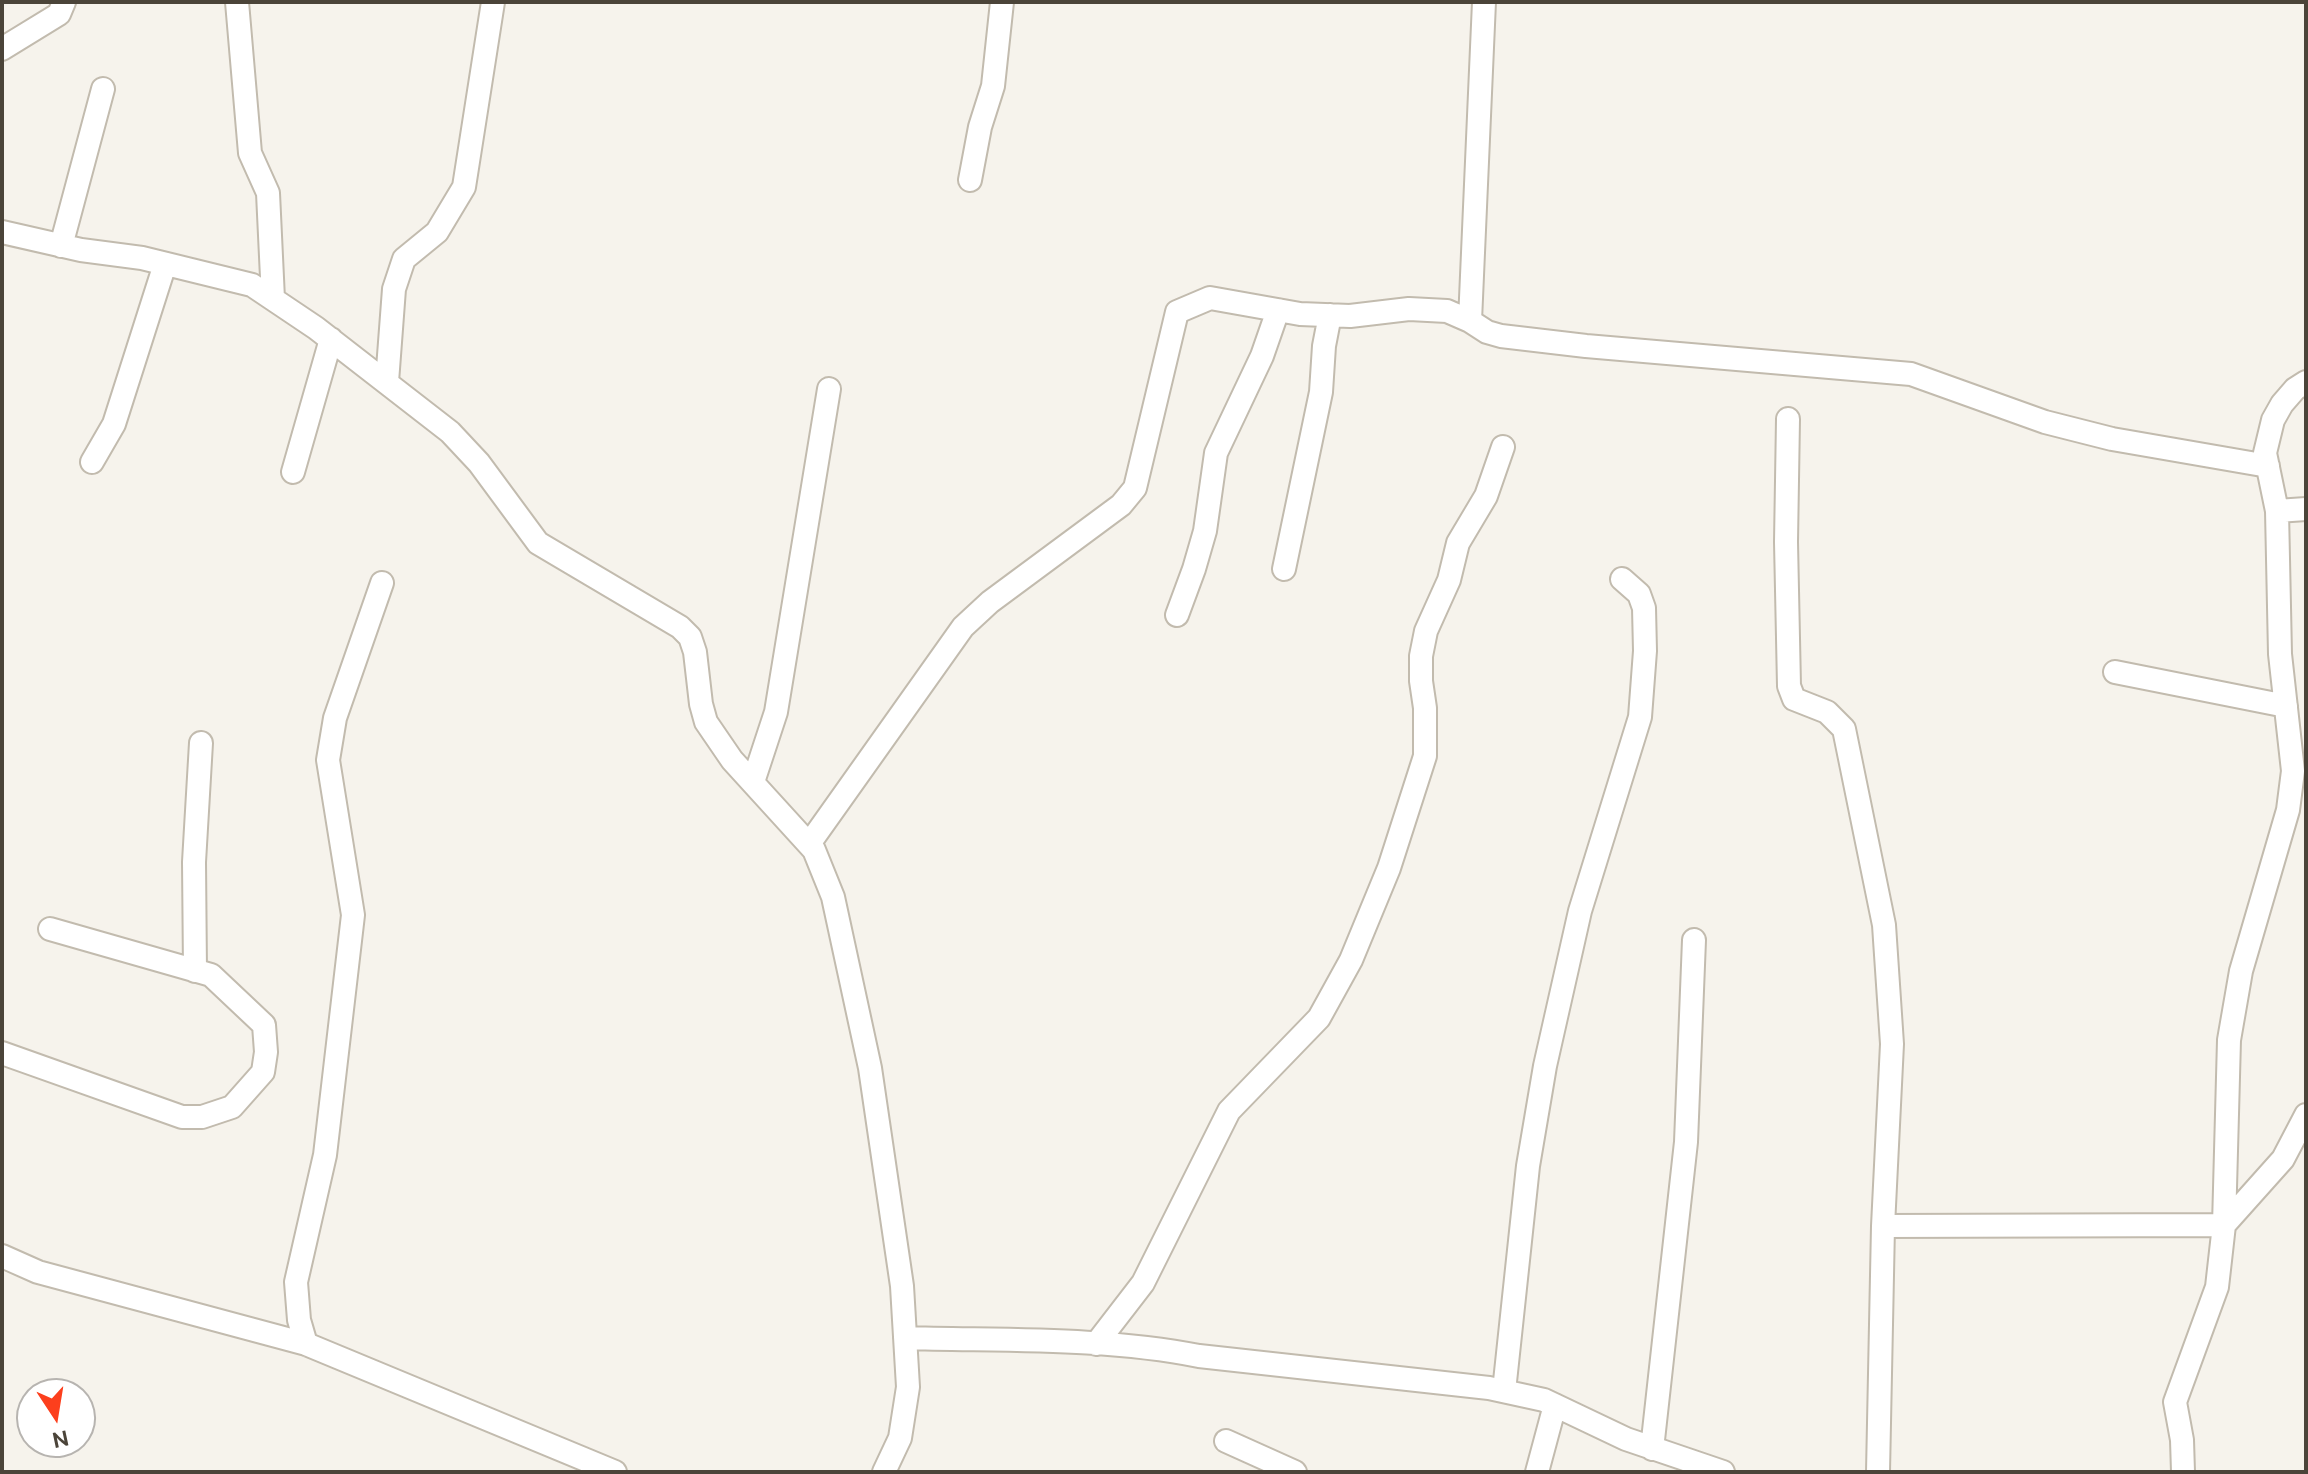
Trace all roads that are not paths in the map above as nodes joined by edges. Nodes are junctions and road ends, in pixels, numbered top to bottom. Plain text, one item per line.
1 (64, 2) edge
2 (237, 2) edge
3 (493, 2) edge
4 (1002, 2) edge
5 (1484, 2) edge
6 (2, 49) edge
7 (103, 89) dead end
8 (970, 180) dead end
9 (2, 232) edge
10 (61, 246) junction
11 (165, 264) junction
12 (273, 299) junction
13 (1278, 310) junction
14 (1330, 315) junction
15 (1470, 321) junction
16 (331, 339) junction
17 (387, 382) junction
18 (2306, 382) edge
19 (829, 389) dead end
20 (1788, 419) dead end
21 (1503, 447) dead end
22 (92, 462) dead end
23 (2268, 466) junction
24 (293, 472) dead end
25 (2306, 509) edge
26 (2277, 511) junction
27 (1284, 569) dead end
28 (1622, 579) dead end
29 (382, 583) dead end
30 (1177, 615) dead end
31 (2115, 672) dead end
32 (2286, 706) junction
33 (201, 743) dead end
34 (753, 782) junction
35 (809, 844) junction
36 (50, 929) dead end
37 (1694, 940) dead end
38 (195, 971) junction
39 (2, 1053) edge
40 (2306, 1115) edge
41 (2224, 1225) junction
42 (1883, 1226) junction
43 (2, 1256) edge
44 (905, 1338) junction
45 (306, 1344) junction
46 (1096, 1344) junction
47 (1504, 1391) junction
48 (1555, 1405) junction
49 (1226, 1441) dead end
50 (1652, 1449) junction
51 (615, 1472) edge
52 (884, 1472) edge
53 (1295, 1472) edge
54 (1537, 1472) edge
55 (1723, 1472) edge
56 (1878, 1472) edge
57 (2183, 1472) edge

1 - 6 street
2 - 12 street
3 - 17 street
4 - 8 street
5 - 15 street
7 - 10 street
9 - 10 street
10 - 11 street
11 - 12 street
11 - 22 street
12 - 16 street
13 - 14 street
13 - 30 street
13 - 35 street
14 - 15 street
14 - 27 street
15 - 23 street
16 - 17 street
16 - 24 street
17 - 34 street
18 - 23 street
19 - 34 street
20 - 42 street
21 - 46 street
23 - 26 street
25 - 26 street
26 - 32 street
28 - 47 street
29 - 45 street
31 - 32 street
32 - 41 street
33 - 38 street
34 - 35 street
35 - 44 street
36 - 38 street
37 - 50 street
38 - 39 street
40 - 41 street
41 - 42 street
41 - 57 street
42 - 56 street
43 - 45 street
44 - 46 street
44 - 52 street
45 - 51 street
46 - 47 street
47 - 48 street
48 - 50 street
48 - 54 street
49 - 53 street
50 - 55 street

